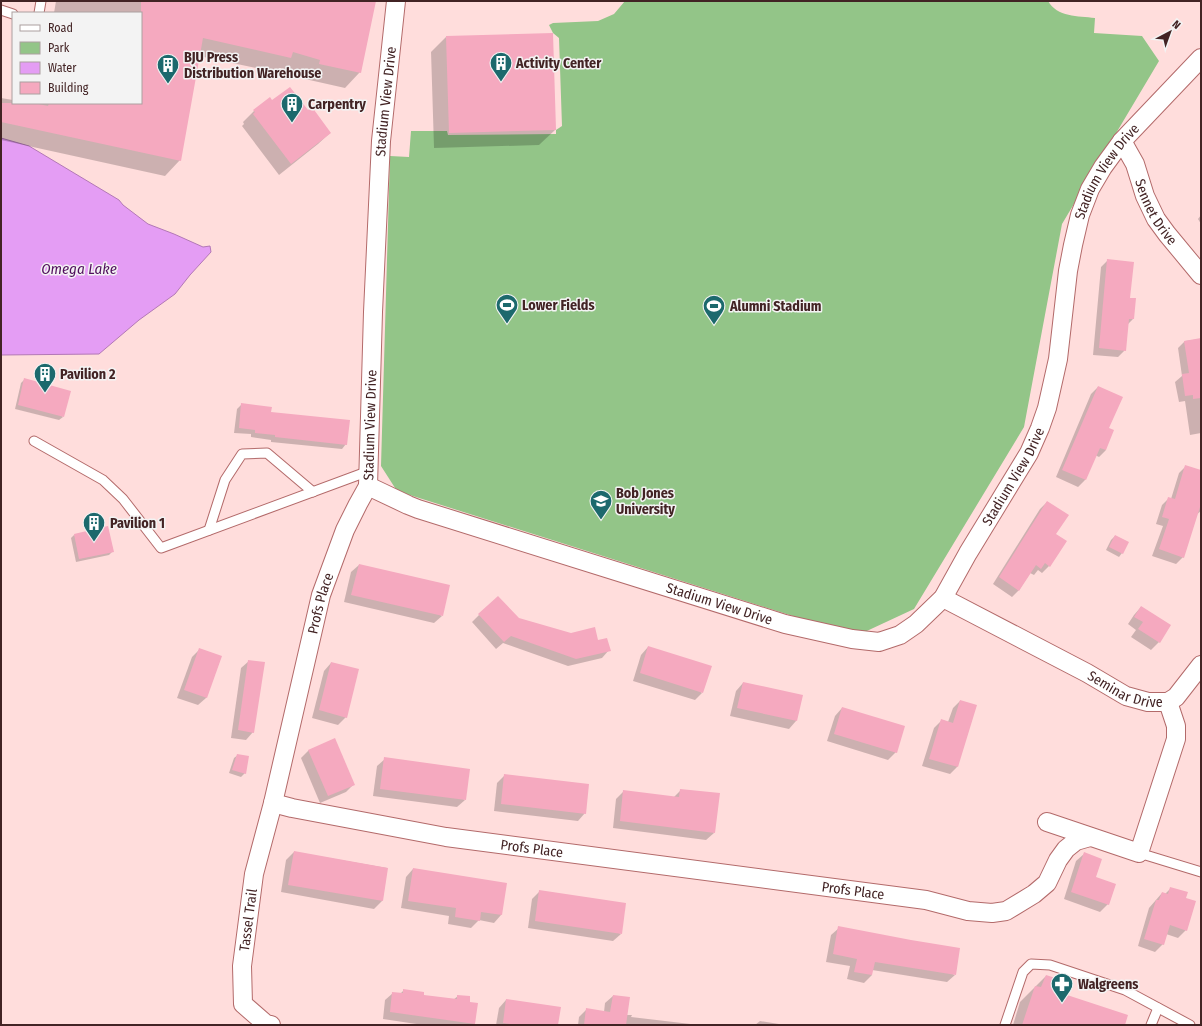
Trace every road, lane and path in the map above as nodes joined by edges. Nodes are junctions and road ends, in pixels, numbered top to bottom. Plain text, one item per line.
1 (42, 1) edge
2 (396, 1) edge
3 (1, 10) edge
4 (39, 12) edge
5 (12, 14) edge
6 (1201, 58) edge
7 (1122, 141) junction
8 (1201, 275) edge
9 (34, 441) dead end
10 (369, 479) junction
11 (313, 492) junction
12 (209, 530) junction
13 (943, 598) junction
14 (1201, 665) edge
15 (1168, 702) junction
16 (273, 803) junction
17 (1047, 822) dead end
18 (1090, 837) junction
19 (1138, 854) junction
20 (1201, 872) edge
21 (1158, 1008) junction
22 (271, 1025) edge
23 (1005, 1025) edge
24 (1151, 1025) edge
25 (1190, 1025) edge

1 - 4 lane
2 - 10 street, Stadium View Drive
3 - 5 lane
6 - 7 street, Stadium View Drive
7 - 8 street, Sennet Drive
7 - 13 street, Stadium View Drive
9 - 12 lane
10 - 11 lane
10 - 13 street, Stadium View Drive
10 - 16 street, Profs Place
11 - 12 lane
11 - 12 lane
13 - 15 street, Seminar Drive
14 - 15 street
15 - 19 street, Seminar Drive
16 - 18 street, Profs Place
16 - 22 street, Tassel Trail
17 - 18 street
18 - 19 street
19 - 20 lane
21 - 23 lane
21 - 24 lane
21 - 25 lane

